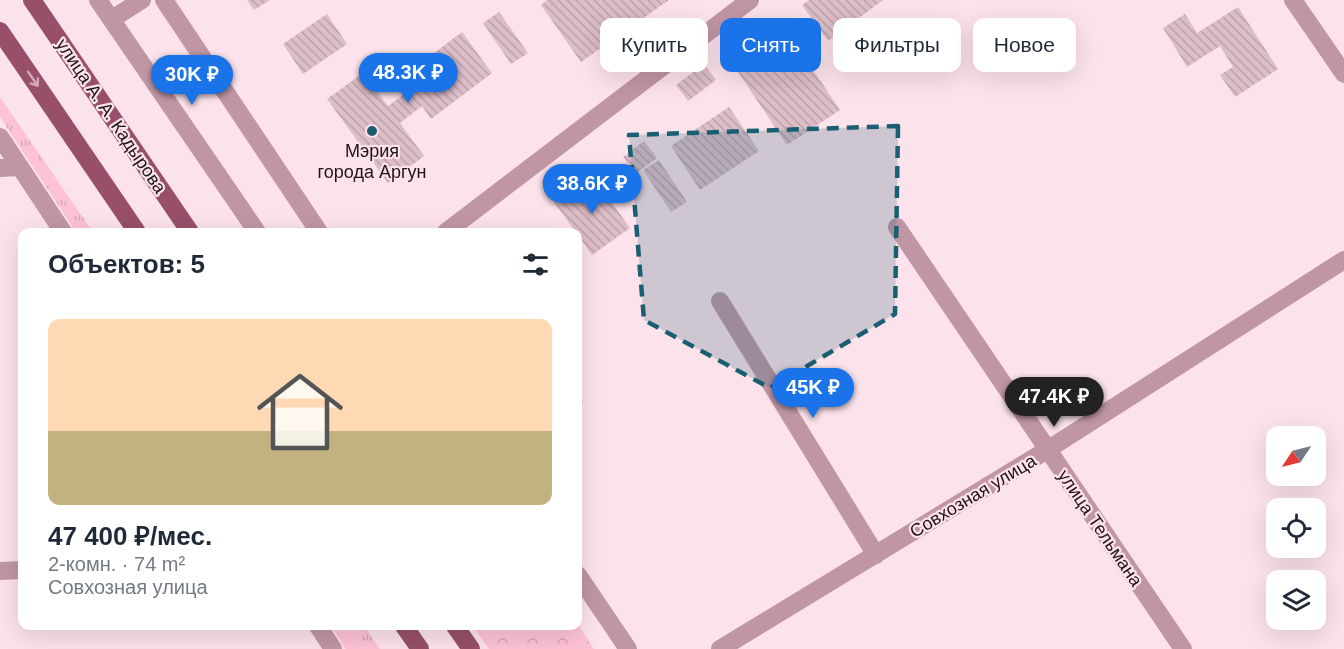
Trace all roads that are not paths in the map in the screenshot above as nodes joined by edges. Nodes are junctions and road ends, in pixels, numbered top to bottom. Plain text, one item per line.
1 (32, 0) edge
2 (98, 0) edge
3 (142, 0) edge
4 (164, 0) edge
5 (750, 0) edge
6 (1293, 0) edge
7 (112, 19) junction
8 (0, 31) edge
9 (1344, 74) edge
10 (0, 137) edge
11 (20, 166) junction
12 (0, 168) edge
13 (897, 227) dead end
14 (60, 228) edge
15 (134, 228) edge
16 (187, 228) edge
17 (254, 228) edge
18 (316, 228) edge
19 (451, 228) edge
20 (1344, 260) edge
21 (720, 302) dead end
22 (1047, 450) junction
23 (876, 555) junction
24 (18, 570) edge
25 (0, 571) edge
26 (582, 581) edge
27 (321, 630) edge
28 (407, 630) edge
29 (458, 630) edge
30 (333, 649) edge
31 (420, 649) edge
32 (471, 649) edge
33 (628, 649) edge
34 (720, 649) edge
35 (1183, 649) edge

1 - 16 main road, улица А. А. Кадырова
2 - 7 street
3 - 7 street
4 - 18 street
5 - 19 street
6 - 9 street
7 - 17 street
8 -> 15 main road
10 - 11 street
11 - 12 street
11 - 14 street
13 - 22 street, улица Тельмана
20 - 22 street, Совхозная улица
21 - 23 street
22 - 23 street, Совхозная улица
22 - 35 street, улица Тельмана
23 - 34 street, Совхозная улица
24 - 25 street
26 - 33 street
27 - 30 street
28 - 31 main road
29 - 32 main road

